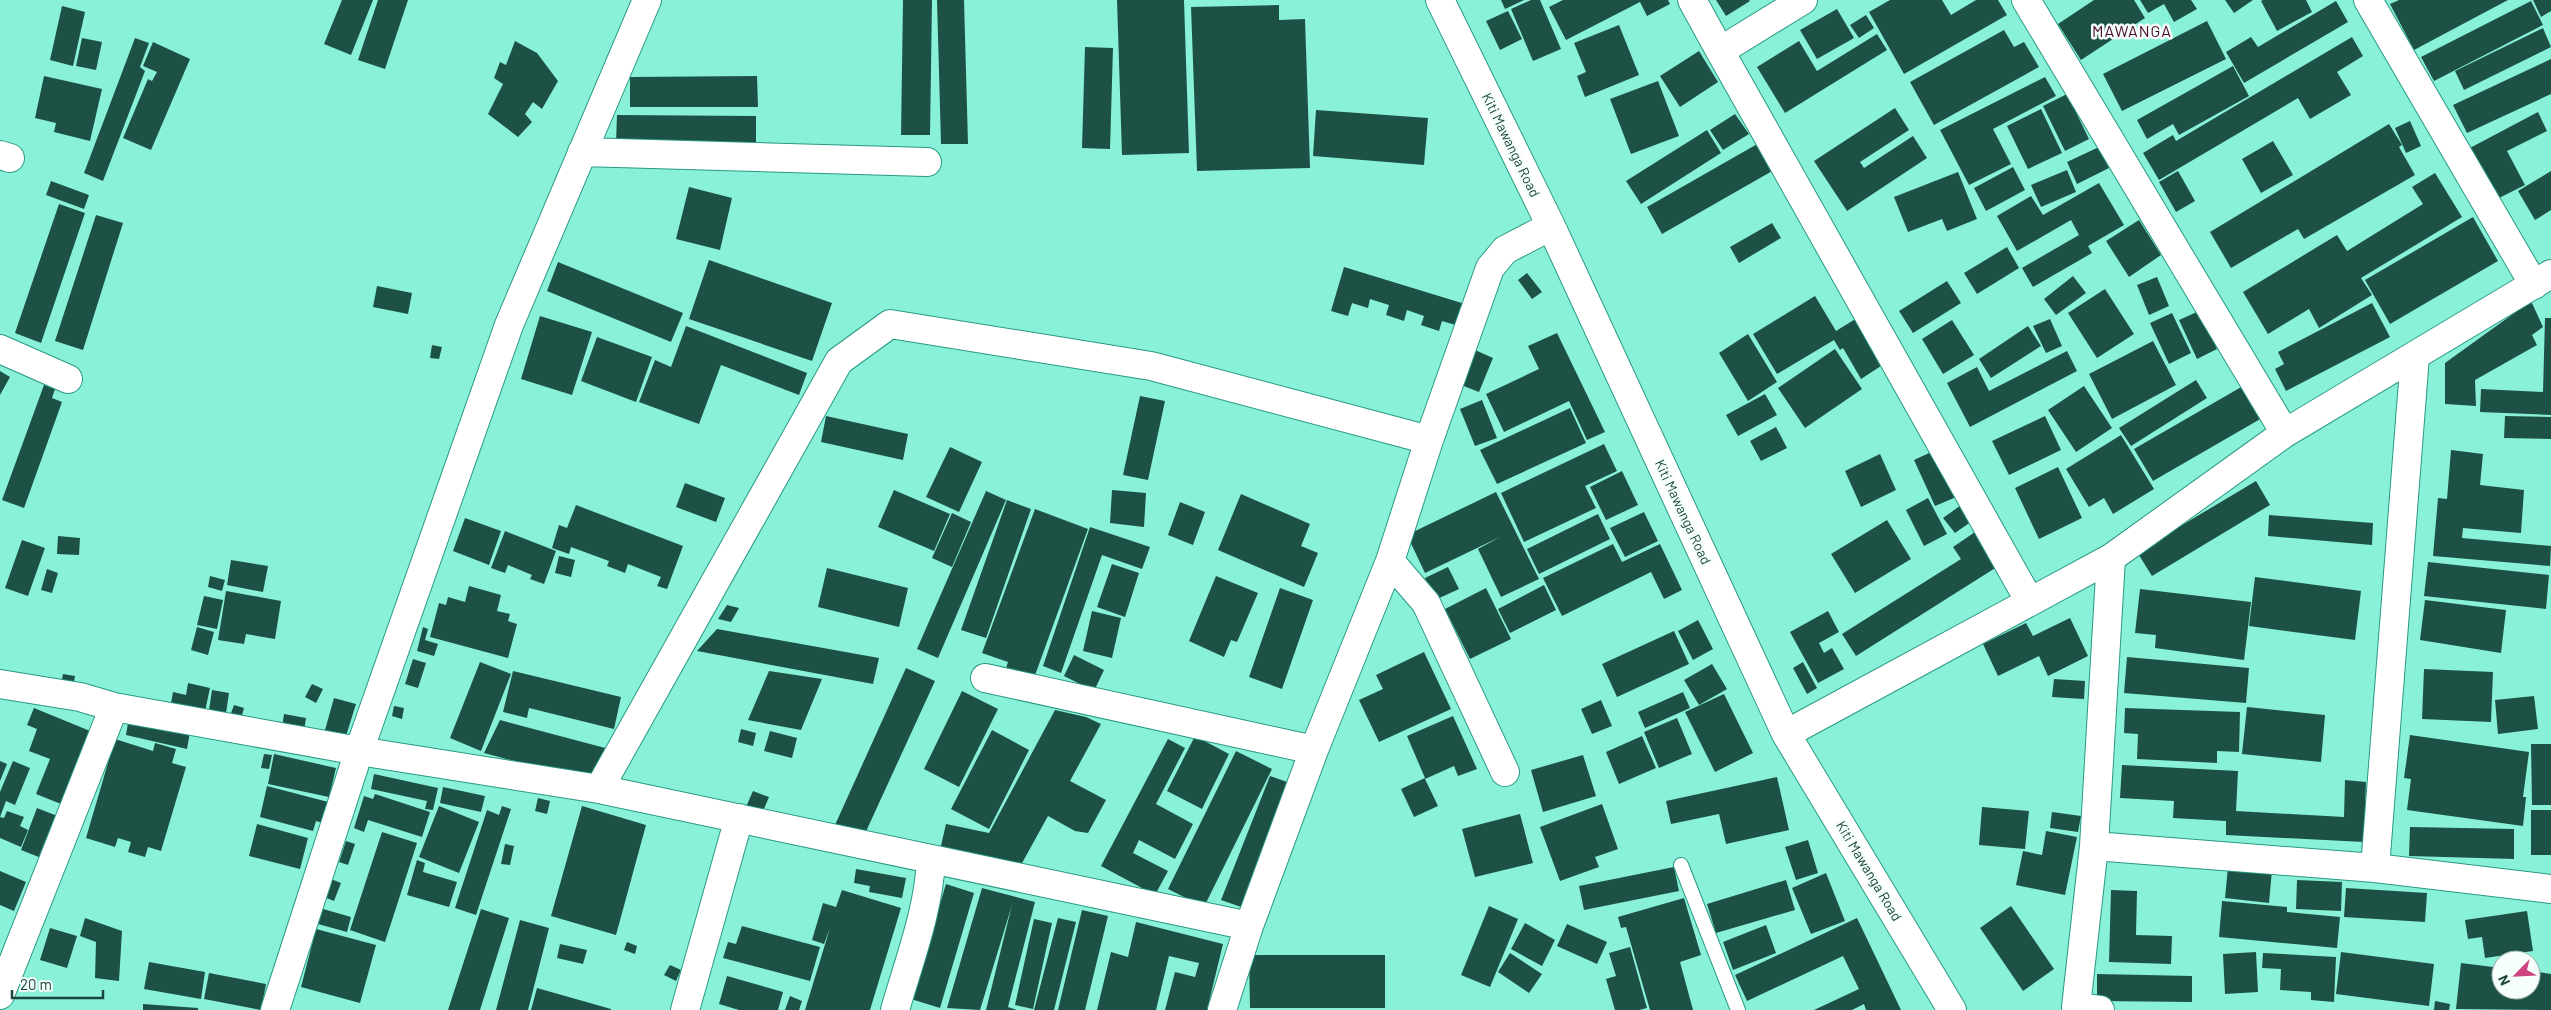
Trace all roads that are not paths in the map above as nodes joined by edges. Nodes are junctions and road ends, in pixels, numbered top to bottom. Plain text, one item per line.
1 (647, 0) edge
2 (1440, 0) edge
3 (1692, 0) edge
4 (1803, 0) edge
5 (2026, 0) edge
6 (2368, 0) edge
7 (1720, 51) junction
8 (582, 152) junction
9 (926, 162) dead end
10 (1550, 226) junction
11 (2543, 279) edge
12 (0, 349) edge
13 (2415, 356) junction
14 (68, 379) dead end
15 (2285, 432) junction
16 (1429, 440) junction
17 (2111, 558) junction
18 (1390, 561) junction
19 (2030, 602) junction
20 (985, 678) dead end
21 (0, 684) edge
22 (114, 707) junction
23 (1786, 734) junction
24 (1314, 750) junction
25 (359, 751) junction
26 (1505, 772) dead end
27 (599, 788) junction
28 (739, 818) junction
29 (2094, 846) junction
30 (931, 859) junction
31 (1681, 866) dead end
32 (2375, 868) junction
33 (2551, 889) edge
34 (1249, 926) junction
35 (0, 996) edge
36 (2083, 1009) edge
37 (275, 1010) edge
38 (685, 1010) edge
39 (895, 1010) edge
40 (1222, 1010) edge
41 (1738, 1010) edge
42 (1952, 1010) edge

1 - 8 street
2 - 10 street, Kiti Mawanga Road
3 - 7 street
4 - 7 street
5 - 15 street
6 - 11 street
7 - 19 street
8 - 9 street
8 - 25 street
10 - 16 street
10 - 23 street, Kiti Mawanga Road
11 - 13 street
12 - 14 street
13 - 15 street
13 - 32 street
15 - 17 street
16 - 18 street
16 - 27 street
17 - 19 street
17 - 29 street
18 - 24 street
18 - 26 street
19 - 23 street
20 - 24 street
21 - 22 street
22 - 25 street
22 - 35 street
23 - 42 street, Kiti Mawanga Road
24 - 34 street
25 - 27 street
25 - 37 street
27 - 28 street
28 - 30 street
28 - 38 street
29 - 32 street
29 - 36 street
30 - 34 street
30 - 39 street
31 - 41 lane
32 - 33 street
34 - 40 street

